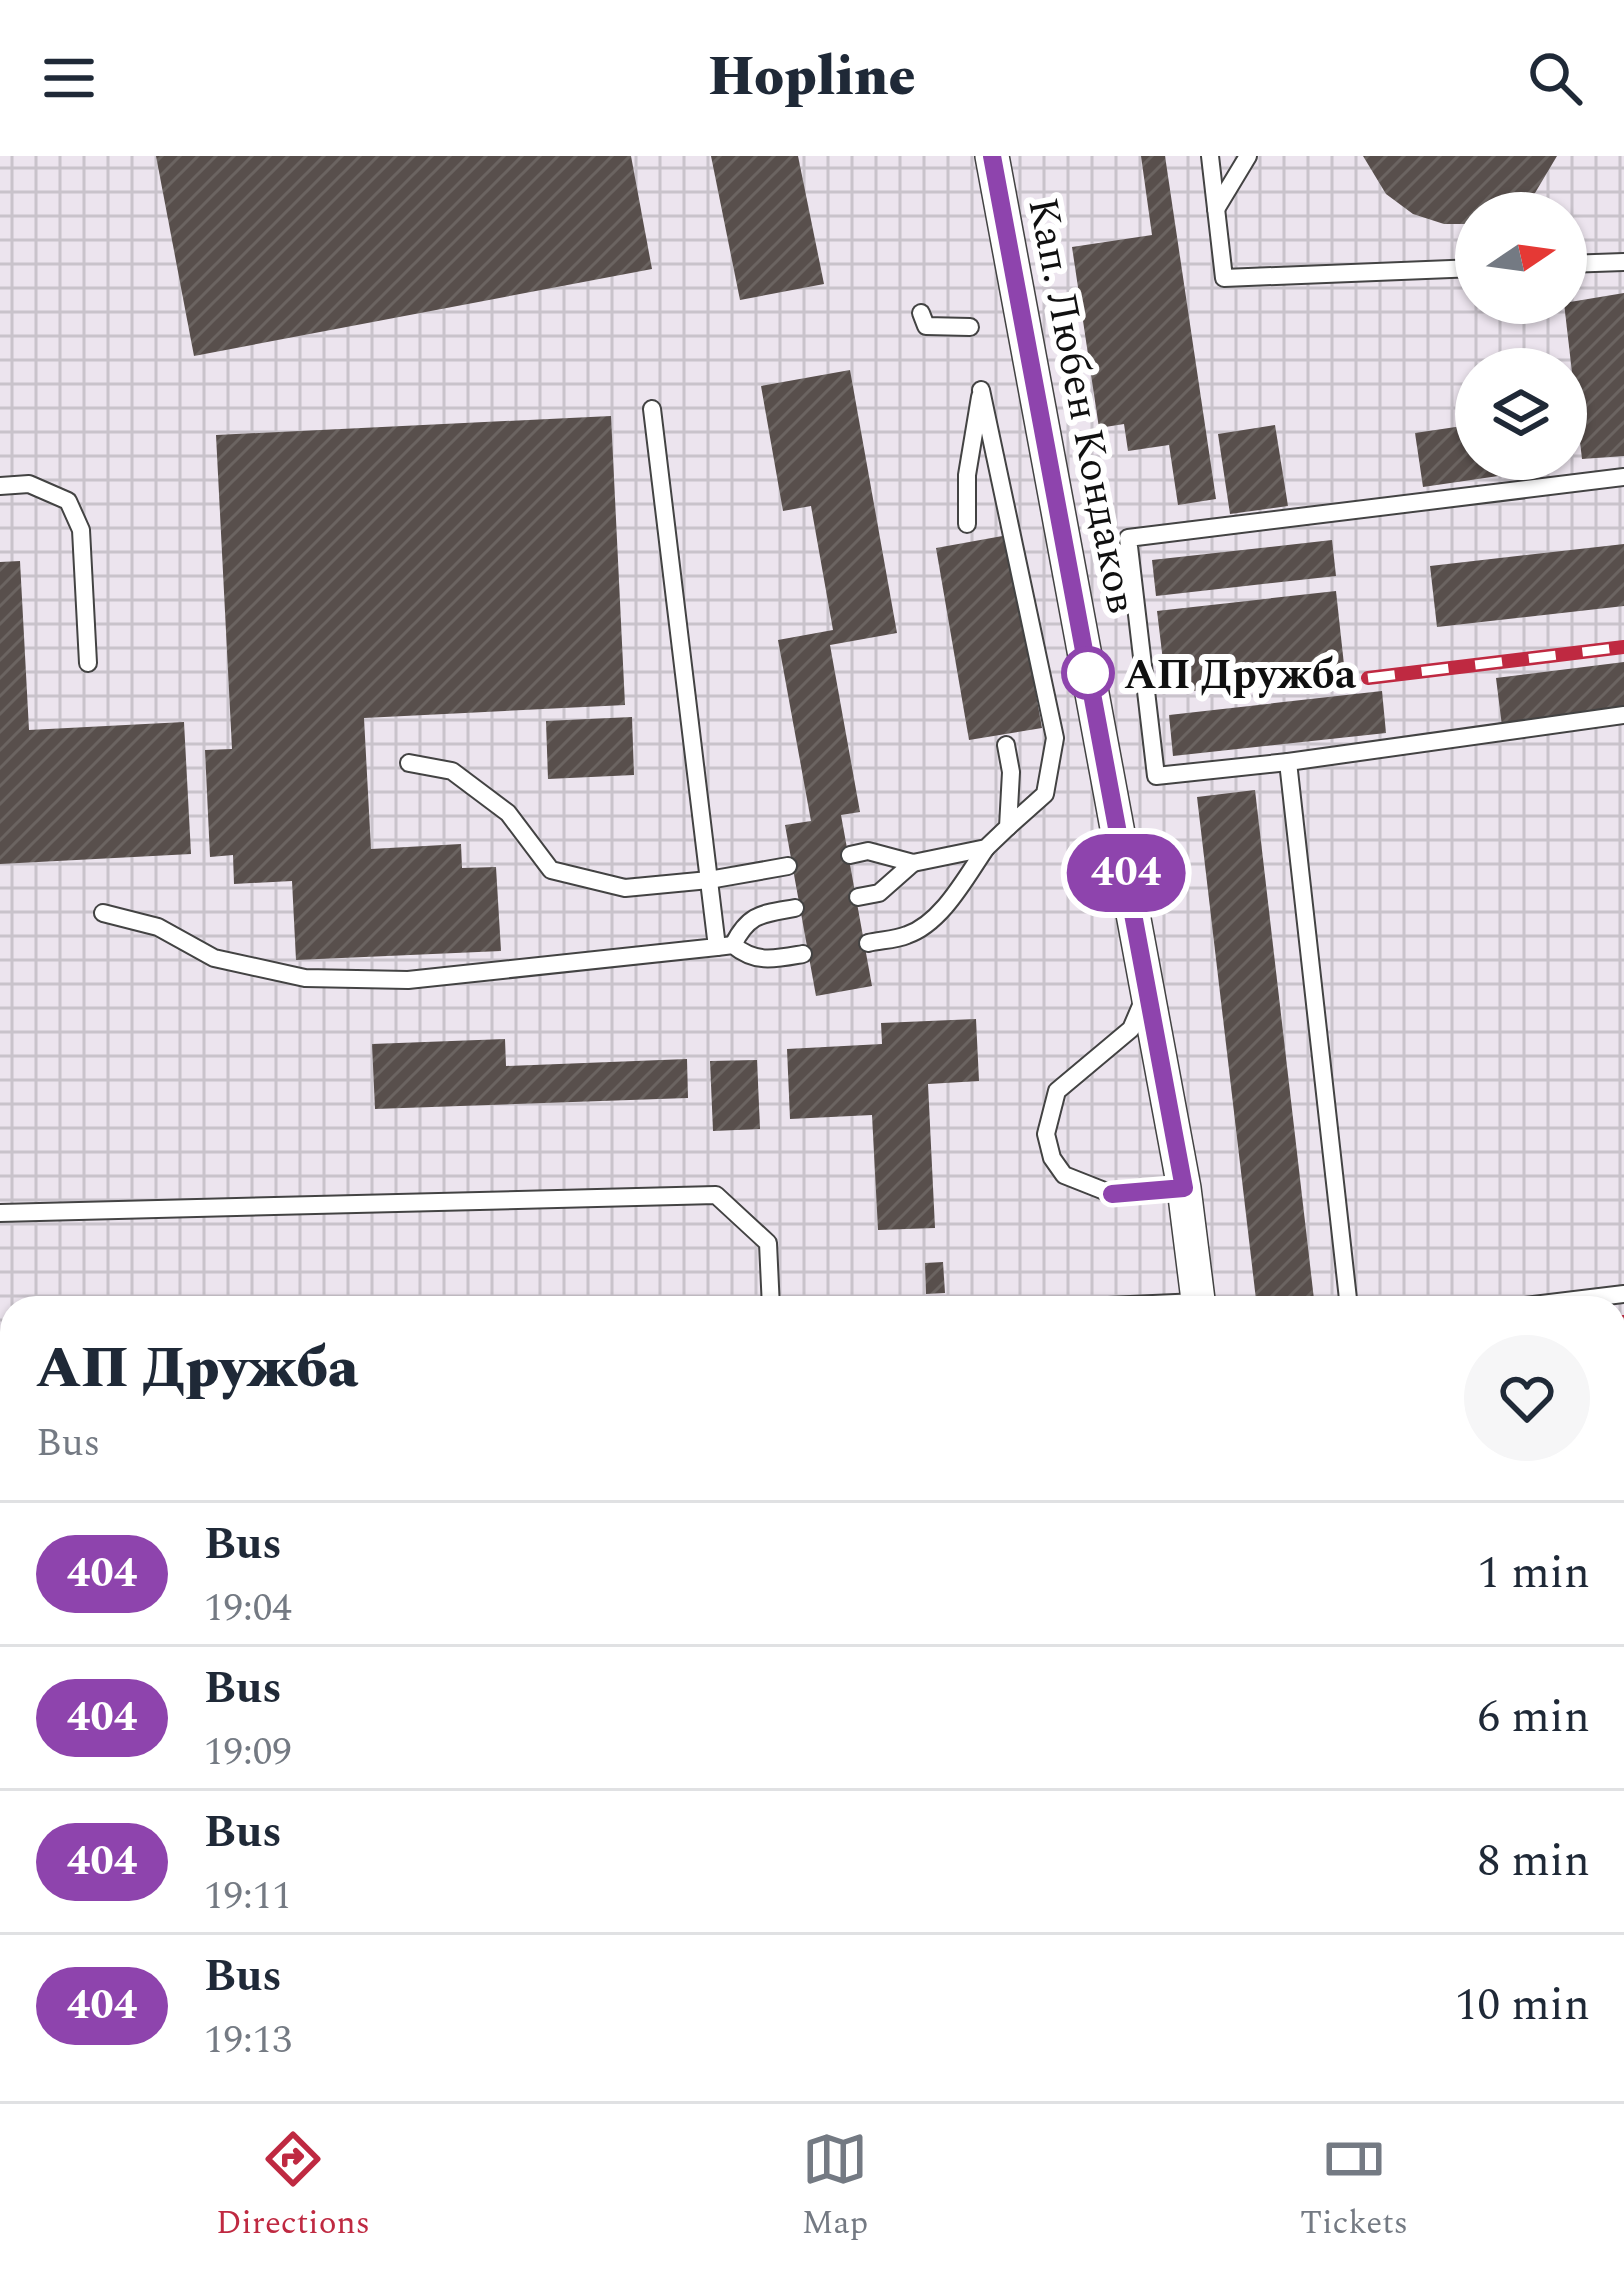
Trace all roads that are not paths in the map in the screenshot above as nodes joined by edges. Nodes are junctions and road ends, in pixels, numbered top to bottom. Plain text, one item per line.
1 (992, 156) edge
2 (1210, 156) edge
3 (1248, 156) edge
4 (1216, 209) junction
5 (1624, 262) edge
6 (1587, 263) edge
7 (1455, 269) edge
8 (922, 313) dead end
9 (970, 327) dead end
10 (652, 409) dead end
11 (1624, 477) edge
12 (0, 486) edge
13 (967, 524) dead end
14 (88, 663) dead end
15 (1624, 715) edge
16 (1006, 745) dead end
17 (1288, 761) junction
18 (409, 763) dead end
19 (1008, 827) junction
20 (986, 848) junction
21 (850, 855) dead end
22 (913, 862) junction
23 (788, 866) dead end
24 (709, 880) junction
25 (858, 897) dead end
26 (796, 908) dead end
27 (103, 913) dead end
28 (868, 943) dead end
29 (725, 946) junction
30 (803, 954) dead end
31 (1147, 989) junction
32 (1184, 1188) junction
33 (0, 1213) edge
34 (770, 1296) edge
35 (1197, 1296) edge
36 (1348, 1296) edge

1 - 31 street, Кап. Любен Кондаков
2 - 4 lane
3 - 4 lane
4 - 7 lane
5 - 6 lane
8 - 9 lane
10 - 24 lane
11 - 17 lane
12 - 14 lane
13 - 19 lane
15 - 17 lane
16 - 19 lane
17 - 36 lane
18 - 24 lane
19 - 20 lane
20 - 22 lane
20 - 28 lane
21 - 22 lane
22 - 25 lane
23 - 24 lane
24 - 29 lane
26 - 29 lane
27 - 29 lane
29 - 30 lane
31 - 32 street, Кап. Любен Кондаков
31 - 32 lane
32 - 35 street, Кап. Любен Кондаков
33 - 34 lane

